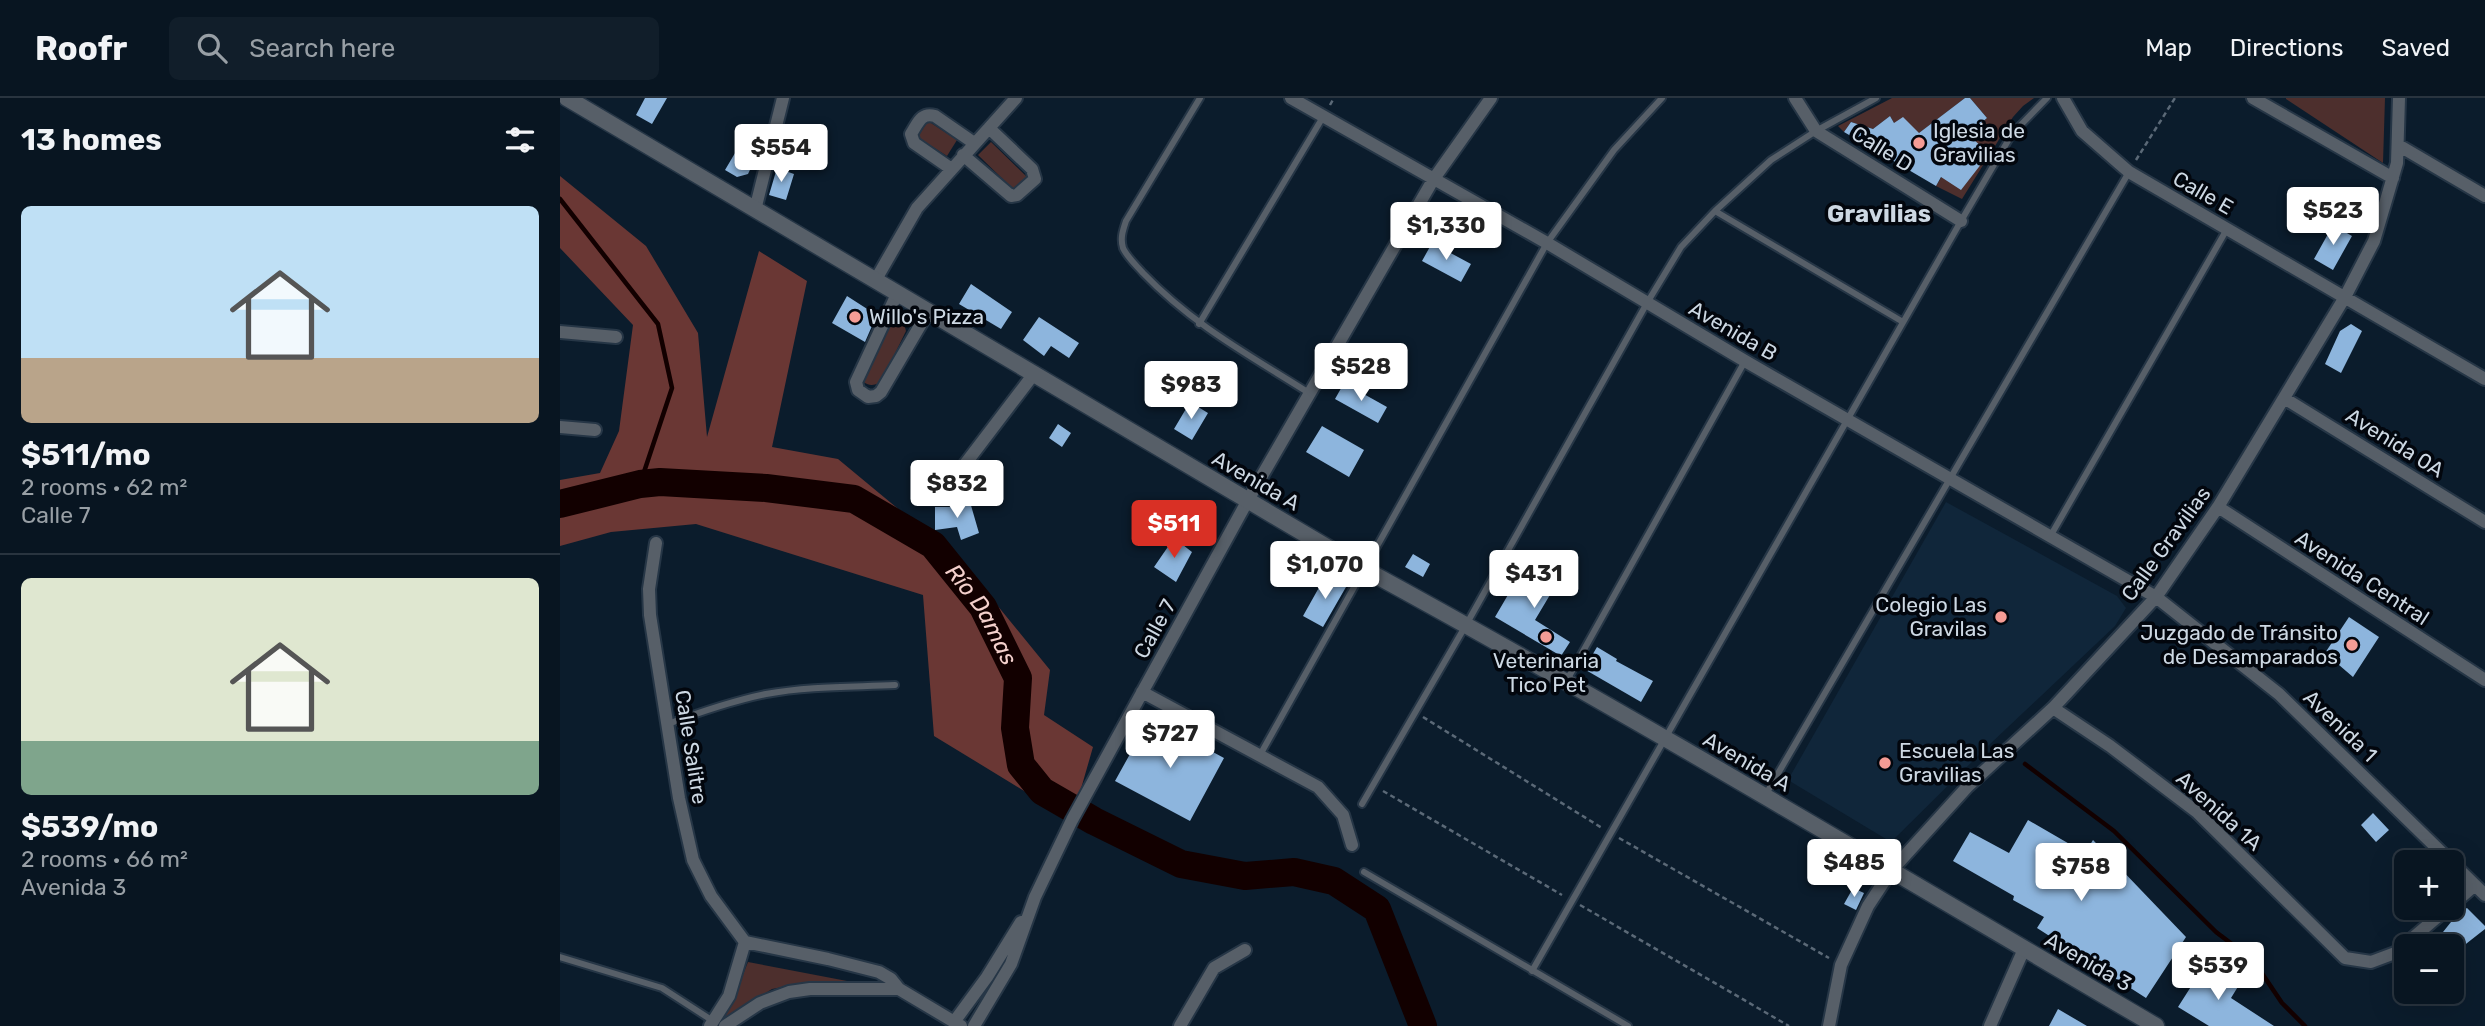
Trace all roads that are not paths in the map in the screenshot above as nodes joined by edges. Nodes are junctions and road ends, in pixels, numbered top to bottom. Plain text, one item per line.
1 (567, 98) edge
2 (783, 98) edge
3 (1016, 98) edge
4 (1200, 98) edge
5 (1291, 98) edge
6 (1491, 98) edge
7 (1662, 98) edge
8 (1795, 98) edge
9 (1876, 98) edge
10 (2047, 98) edge
11 (2063, 98) edge
12 (2253, 98) edge
13 (2399, 98) edge
14 (1322, 117) junction
15 (989, 128) junction
16 (1816, 131) junction
17 (974, 143) junction
18 (2398, 145) junction
19 (963, 155) junction
20 (950, 169) junction
21 (2129, 172) junction
22 (2393, 178) junction
23 (1433, 180) junction
24 (2485, 196) edge
25 (755, 210) junction
26 (1715, 211) junction
27 (1961, 221) junction
28 (2227, 229) junction
29 (1547, 243) junction
30 (875, 281) junction
31 (897, 294) junction
32 (2345, 297) junction
33 (1647, 303) junction
34 (928, 312) junction
35 (1903, 322) junction
36 (1199, 324) junction
37 (560, 332) edge
38 (616, 337) dead end
39 (1745, 361) junction
40 (1032, 375) junction
41 (2485, 379) edge
42 (1309, 393) junction
43 (2284, 398) junction
44 (1847, 420) junction
45 (560, 426) edge
46 (595, 430) dead end
47 (1950, 478) junction
48 (953, 480) dead end
49 (1248, 500) junction
50 (2218, 507) junction
51 (2485, 522) edge
52 (2051, 535) junction
53 (656, 543) dead end
54 (1364, 569) junction
55 (2156, 597) junction
56 (1466, 625) junction
57 (2485, 680) edge
58 (1566, 682) junction
59 (895, 685) dead end
60 (1142, 692) junction
61 (2053, 708) junction
62 (668, 724) junction
63 (1664, 738) junction
64 (1259, 755) junction
65 (1765, 796) junction
66 (1362, 804) dead end
67 (1352, 845) dead end
68 (1891, 871) junction
69 (1364, 872) dead end
70 (2475, 885) junction
71 (2464, 895) edge
72 (2485, 895) edge
73 (1035, 897) junction
74 (2434, 920) edge
75 (745, 942) junction
76 (2024, 949) junction
77 (1245, 950) dead end
78 (560, 957) edge
79 (1532, 971) junction
80 (899, 989) junction
81 (716, 1024) edge
82 (958, 1024) edge
83 (974, 1026) edge
84 (1180, 1026) edge
85 (1628, 1026) edge
86 (1829, 1026) edge
87 (1990, 1026) edge
88 (2156, 1026) edge

1 - 25 street, Avenida A
2 - 25 street
3 - 15 street
4 - 36 lane
5 - 14 street, Avenida B
6 - 23 street, Calle 7
7 - 29 lane
8 - 16 street, Calle D
9 - 16 lane
10 - 27 lane
11 - 21 street, Calle E
12 - 22 street
13 - 18 street, Calle Gravilias
14 - 23 street, Avenida B
14 - 36 lane
15 - 17 street
15 - 19 street
16 - 26 lane
16 - 27 street, Calle D
17 - 19 street
17 - 20 street
18 - 22 street, Calle Gravilias
18 - 24 street
19 - 20 street
20 - 30 street
21 - 28 street, Calle E
21 - 47 lane
22 - 32 street, Calle Gravilias
23 - 29 street, Avenida B
23 - 42 street, Calle 7
25 - 30 street, Avenida A
26 - 33 lane
26 - 35 lane
27 - 35 lane
28 - 32 street, Calle E
28 - 52 lane
29 - 33 street, Avenida B
29 - 54 lane
30 - 31 street, Avenida A
31 - 34 street, Avenida A
31 - 34 street
32 - 41 street, Calle E
32 - 43 street, Calle Gravilias
33 - 39 street, Avenida B
33 - 56 lane
34 - 40 street, Avenida A
35 - 44 lane
36 - 42 lane
37 - 38 street
39 - 44 street, Avenida B
39 - 58 lane
40 - 48 street
40 - 49 street, Avenida A
42 - 49 street, Calle 7
43 - 50 street, Calle Gravilias
43 - 51 street, Avenida 0A
44 - 47 street, Avenida B
44 - 63 lane
45 - 46 street
47 - 52 street, Avenida B
47 - 65 lane
49 - 54 street, Avenida A
49 - 60 street, Calle 7
50 - 55 street, Calle Gravilias
50 - 57 street, Avenida Central
52 - 55 street, Avenida B
53 - 62 street, Calle Salitre
54 - 56 street, Avenida A
54 - 64 lane
55 - 61 street, Calle Gravilias
55 - 70 street, Avenida 1
56 - 58 street, Avenida A
56 - 66 lane
58 - 63 street, Avenida A
59 - 62 lane
60 - 64 street
60 - 73 street, Calle 7
61 - 68 street, Calle Gravilias
61 - 74 street, Avenida 1A
62 - 75 street, Calle Salitre
63 - 65 street, Avenida A
63 - 79 lane
64 - 67 street
65 - 68 street, Avenida A
68 - 76 street, Avenida 3
68 - 86 street, Calle Gravilias
69 - 79 lane
70 - 71 street
70 - 72 street, Avenida 1
73 - 82 street, Calle 7
73 - 83 street, Calle 7
75 - 80 street
75 - 81 street
76 - 87 street
76 - 88 street, Avenida 3
77 - 84 street
78 - 81 lane
79 - 85 lane
80 - 81 street
80 - 82 street

